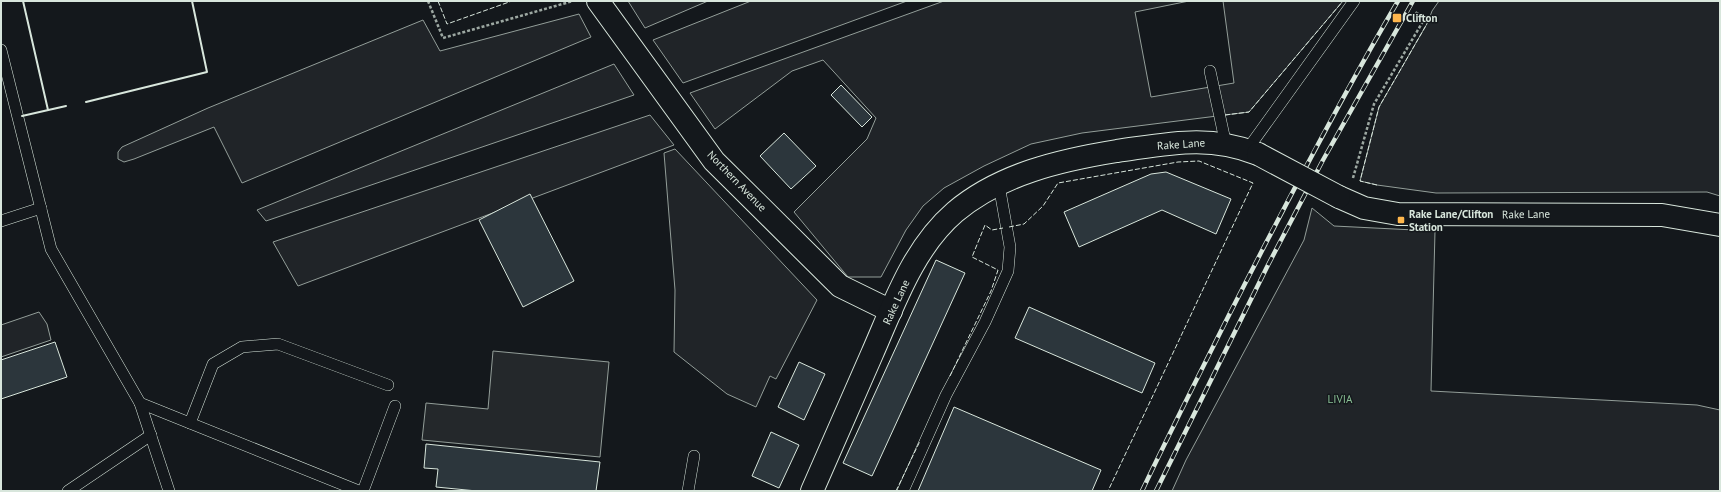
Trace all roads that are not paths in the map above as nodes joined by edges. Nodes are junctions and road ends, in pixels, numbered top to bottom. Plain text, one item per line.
1 (598, 1) edge
2 (1354, 1) edge
3 (1, 50) edge
4 (1210, 71) dead end
5 (1244, 150) junction
6 (999, 184) junction
7 (41, 208) junction
8 (1, 221) edge
9 (1720, 225) edge
10 (891, 312) junction
11 (388, 385) dead end
12 (140, 403) junction
13 (395, 406) dead end
14 (190, 423) junction
15 (151, 435) junction
16 (694, 456) dead end
17 (68, 491) edge
18 (169, 491) edge
19 (359, 491) edge
20 (363, 491) edge
21 (688, 491) edge
22 (812, 491) edge
23 (903, 491) edge

1 - 10 street, Northern Avenue
2 - 5 lane
3 - 7 lane
4 - 5 lane
5 - 6 street, Rake Lane
5 - 9 street, Rake Lane, bridge
6 - 10 street, Rake Lane
6 - 23 lane
7 - 8 lane
7 - 12 lane
10 - 22 street, Rake Lane
11 - 14 lane
12 - 14 lane
12 - 15 lane
13 - 20 lane
14 - 19 lane
15 - 17 lane
15 - 18 lane
16 - 21 lane

